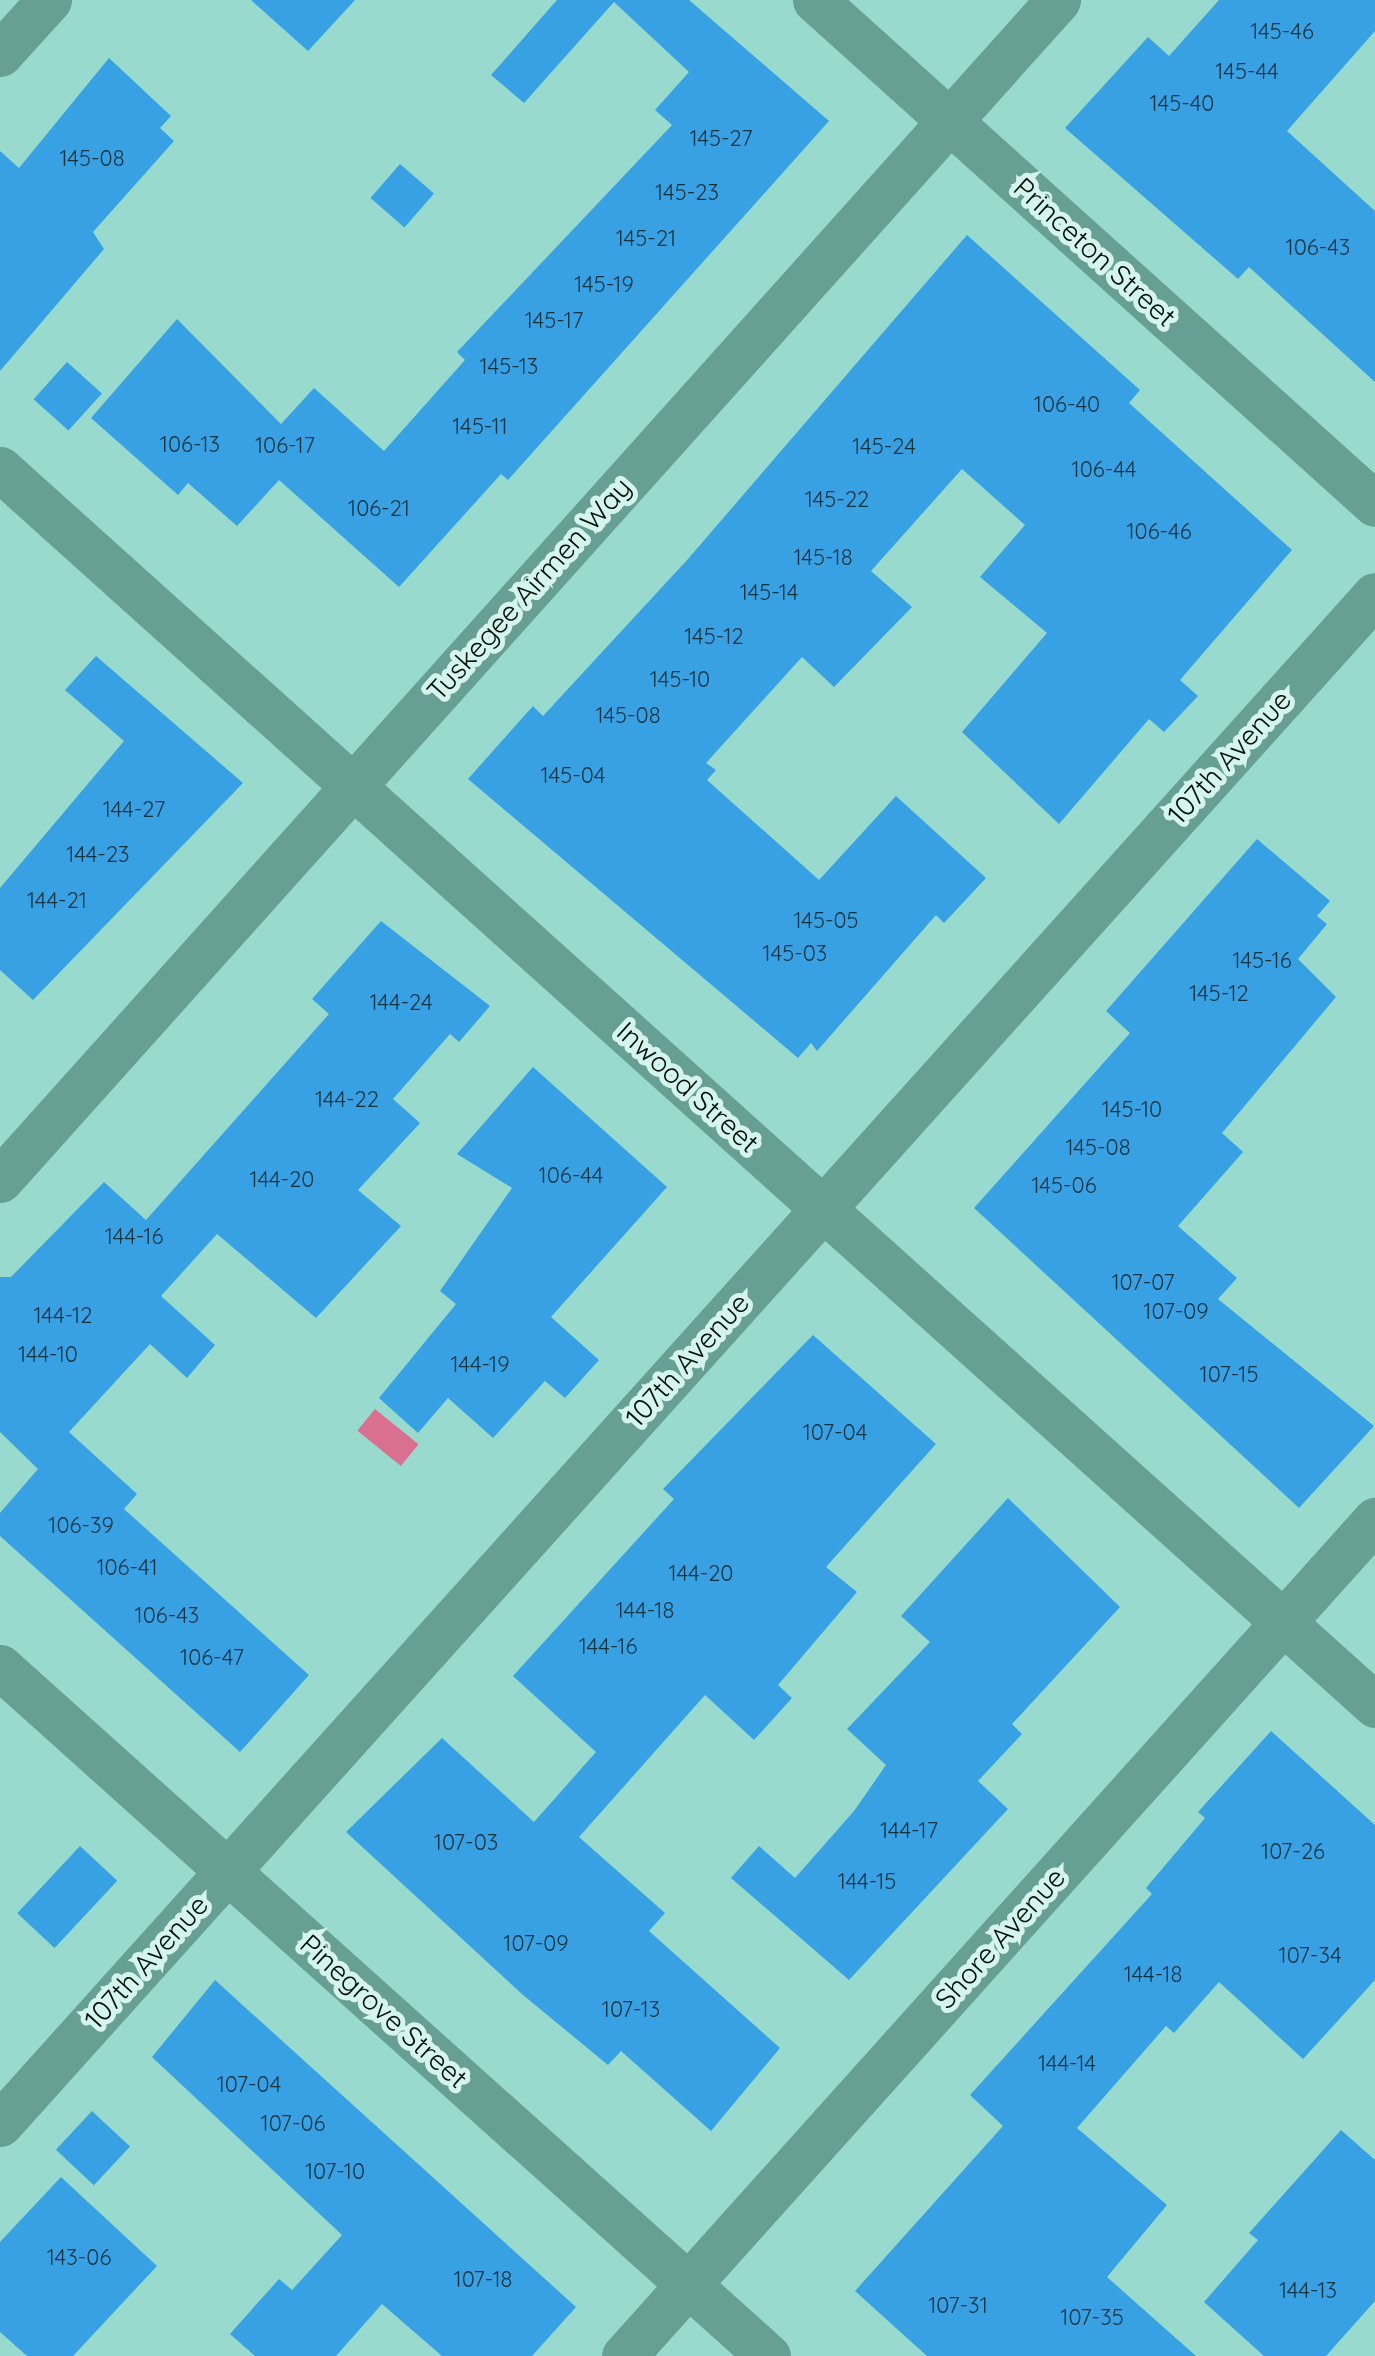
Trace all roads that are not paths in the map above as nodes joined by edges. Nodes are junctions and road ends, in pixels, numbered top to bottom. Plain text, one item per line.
1 (49, 0) edge
2 (815, 0) edge
3 (1058, 0) edge
4 (0, 54) edge
5 (950, 122) junction
6 (0, 469) edge
7 (1375, 504) edge
8 (1375, 595) edge
9 (352, 786) junction
10 (0, 1180) edge
11 (823, 1208) junction
12 (1375, 1520) edge
13 (1284, 1622) junction
14 (0, 1667) edge
15 (1375, 1705) edge
16 (228, 1871) junction
17 (0, 2124) edge
18 (688, 2284) junction
19 (624, 2356) edge
20 (768, 2356) edge

1 - 4 street
2 - 5 street, Princeton Street
3 - 5 street, Tuskegee Airmen Way
5 - 7 street, Princeton Street
5 - 9 street, Tuskegee Airmen Way
6 - 9 street, Inwood Street
8 - 11 street, 107th Avenue
9 - 10 street, Tuskegee Airmen Way
9 - 11 street, Inwood Street
11 - 13 street, Inwood Street
11 - 16 street, 107th Avenue
12 - 13 street, Shore Avenue
13 - 15 street, Inwood Street
13 - 18 street, Shore Avenue
14 - 16 street, Pinegrove Street
16 - 17 street, 107th Avenue
16 - 18 street, Pinegrove Street
18 - 19 street, Shore Avenue
18 - 20 street, Pinegrove Street

